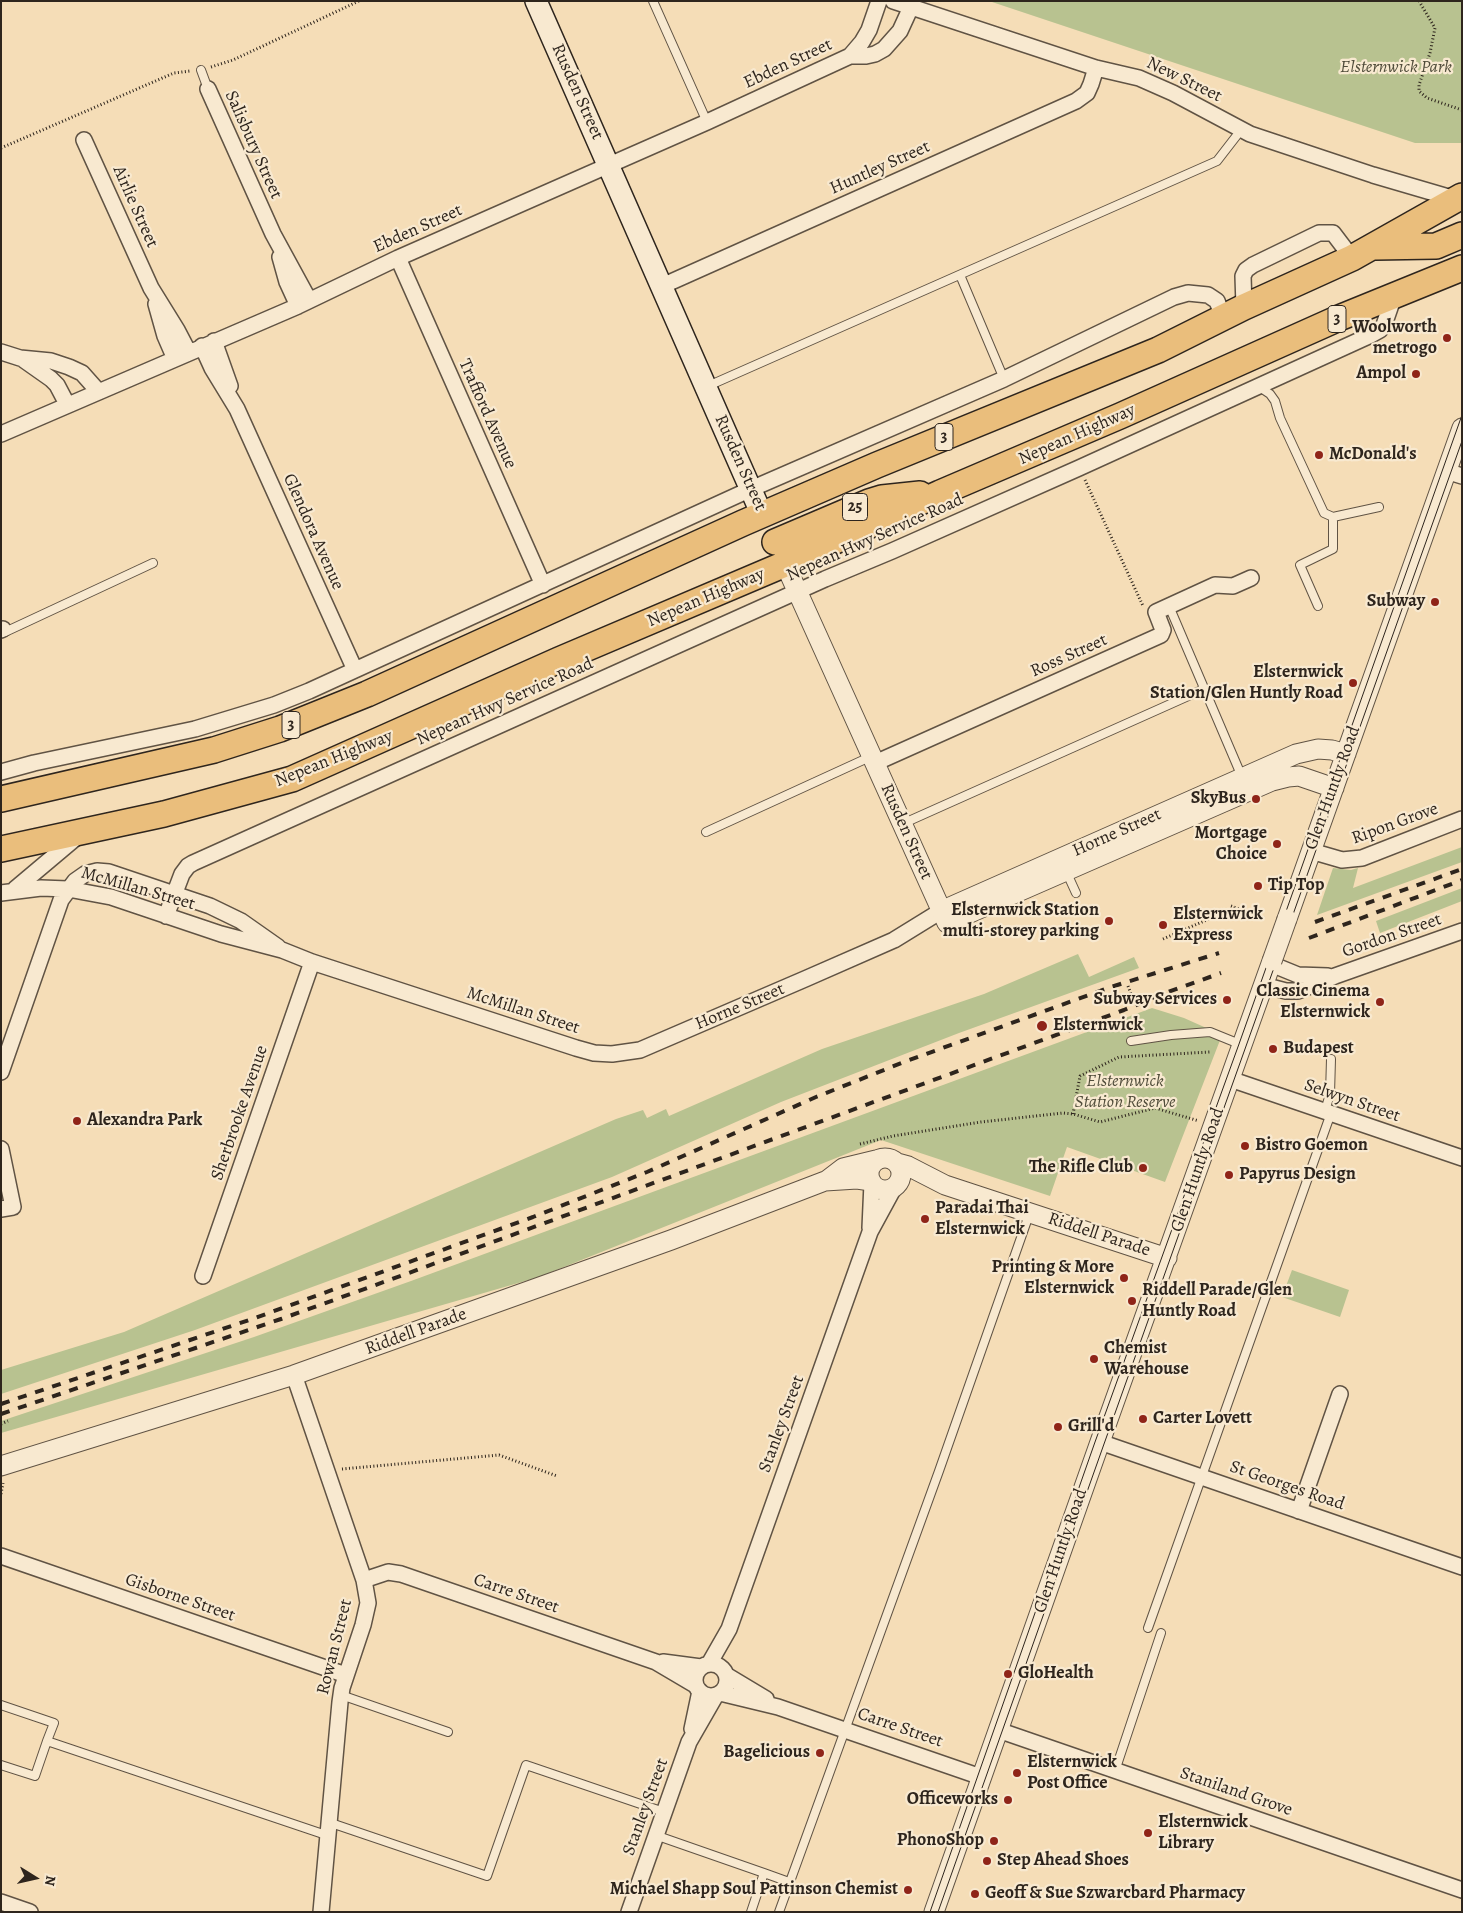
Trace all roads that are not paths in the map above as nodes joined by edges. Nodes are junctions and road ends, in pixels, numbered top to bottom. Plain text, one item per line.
1 (536, 1) edge
2 (653, 1) edge
3 (879, 1) edge
4 (893, 1) edge
5 (911, 7) junction
6 (850, 56) junction
7 (1096, 68) junction
8 (201, 70) road end
9 (208, 89) joint
10 (707, 122) junction
11 (1241, 130) junction
12 (84, 140) dead end
13 (609, 165) junction
14 (1458, 198) edge
15 (1462, 235) edge
16 (1362, 253) junction
17 (398, 258) junction
18 (1462, 268) edge
19 (960, 275) junction
20 (662, 286) junction
21 (151, 288) junction
22 (1394, 296) junction
23 (303, 303) junction
24 (1233, 312) junction
25 (1281, 344) junction
26 (202, 347) junction
27 (1, 352) edge
28 (20, 358) junction
29 (175, 358) junction
30 (1301, 366) junction
31 (1004, 379) junction
32 (706, 386) junction
33 (1258, 386) junction
34 (98, 391) junction
35 (67, 404) junction
36 (1462, 428) edge
37 (1, 434) edge
38 (1454, 474) edge
39 (751, 489) junction
40 (940, 493) joint
41 (1379, 507) dead end
42 (762, 515) junction
43 (1333, 517) junction
44 (780, 553) junction
45 (153, 563) dead end
46 (1251, 578) dead end
47 (542, 585) junction
48 (798, 592) junction
49 (1318, 606) dead end
50 (1163, 609) junction
51 (2, 630) edge
52 (355, 670) junction
53 (1204, 689) junction
54 (1346, 754) junction
55 (874, 760) junction
56 (1, 772) edge
57 (1245, 784) junction
58 (1334, 788) junction
59 (1, 799) edge
60 (1462, 819) edge
61 (902, 824) junction
62 (85, 830) junction
63 (706, 832) dead end
64 (1, 849) edge
65 (1311, 851) junction
66 (1054, 871) junction
67 (68, 889) junction
68 (8, 892) edge
69 (174, 894) junction
70 (1076, 894) dead end
71 (166, 916) junction
72 (944, 917) junction
73 (1462, 931) edge
74 (282, 950) junction
75 (312, 962) junction
76 (1271, 963) junction
77 (1335, 976) junction
78 (1263, 985) junction
79 (1131, 1041) dead end
80 (1242, 1045) junction
81 (4, 1053) edge
82 (612, 1054) joint
83 (1331, 1060) dead end
84 (1, 1072) edge
85 (1230, 1079) junction
86 (1328, 1112) junction
87 (1, 1149) edge
88 (1462, 1158) edge
89 (876, 1160) junction
90 (897, 1163) junction
91 (825, 1182) junction
92 (871, 1182) junction
93 (945, 1185) junction
94 (896, 1186) junction
95 (1, 1209) edge
96 (1030, 1212) junction
97 (870, 1232) junction
98 (1167, 1258) junction
99 (204, 1276) dead end
100 (294, 1375) junction
101 (1340, 1394) dead end
102 (1100, 1442) junction
103 (1, 1466) edge
104 (1202, 1477) junction
105 (1299, 1510) junction
106 (1, 1556) edge
107 (1462, 1567) edge
108 (364, 1580) junction
109 (1148, 1628) dead end
110 (729, 1629) junction
111 (1161, 1633) dead end
112 (656, 1662) junction
113 (705, 1665) junction
114 (725, 1672) junction
115 (346, 1675) junction
116 (697, 1688) junction
117 (718, 1694) junction
118 (341, 1695) junction
119 (1, 1705) edge
120 (778, 1707) junction
121 (846, 1729) junction
122 (998, 1730) junction
123 (448, 1732) dead end
124 (47, 1741) junction
125 (689, 1742) junction
126 (1, 1765) edge
127 (1115, 1771) junction
128 (981, 1777) junction
129 (664, 1812) junction
130 (327, 1828) junction
131 (655, 1835) junction
132 (764, 1873) junction
133 (789, 1882) junction
134 (1462, 1890) edge
135 (1, 1902) edge
136 (320, 1911) edge
137 (30, 1912) edge
138 (629, 1912) edge
139 (750, 1912) edge
140 (780, 1912) edge
141 (934, 1912) edge

1 - 13 main road, Rusden Street
2 - 10 lane
3 - 6 street, Ebden Street
4 - 5 street, New Street
5 - 6 street, Ebden Street
5 - 7 street, New Street
6 - 10 street, Ebden Street
7 - 11 street, New Street
7 - 20 street, Huntley Street
8 - 9 lane, Salisbury Street
9 - 23 street, Salisbury Street
10 - 13 street, Ebden Street
11 - 14 street, New Street
11 - 19 lane
12 - 21 street, Airlie Street
13 - 17 street, Ebden Street
13 - 20 main road, Rusden Street
14 - 16 highway, 3
15 - 16 highway
16 - 24 highway, 3
16 - 24 street
17 - 23 street, Ebden Street
17 - 47 street, Trafford Avenue
18 - 22 highway, Nepean Highway / 3
19 - 31 lane
19 - 32 lane
20 - 32 main road, Rusden Street
21 - 26 street, Airlie Street
21 - 29 street, Airlie Street
22 - 25 highway, Nepean Highway / 3
22 - 30 street, Nepean Hwy Service Road
23 - 26 street, Ebden Street
24 - 31 street
24 - 42 highway, 3
25 - 30 street
25 - 40 highway, Nepean Highway / 3
26 - 29 street, Ebden Street
26 - 52 street, Glendora Avenue
27 - 28 street
28 - 34 street
28 - 35 street
29 - 34 street, Ebden Street
30 - 33 street, Nepean Hwy Service Road
31 - 39 street
32 - 39 main road, Rusden Street
33 - 43 lane
33 - 48 street, Nepean Hwy Service Road
34 - 35 street, Ebden Street
35 - 37 street, Ebden Street
36 - 38 street, Glen Huntly Road
38 - 54 street, Glen Huntly Road
39 - 42 main road, Rusden Street
39 - 47 street
40 - 44 highway, 25
41 - 43 lane
42 - 44 highway, Rusden Street
42 - 59 highway, 3
43 - 49 lane
44 - 48 street, Rusden Street
44 - 62 highway, Nepean Highway
45 - 51 lane
46 - 50 street
47 - 52 street
48 - 55 street, Rusden Street
48 - 69 street, Nepean Hwy Service Road
50 - 53 lane
50 - 55 street, Ross Street
52 - 56 street
53 - 57 lane
53 - 61 lane
54 - 57 street, Horne Street
54 - 58 street, Glen Huntly Road
55 - 61 street, Rusden Street
55 - 63 lane
57 - 58 street, Horne Street
57 - 66 street, Horne Street
58 - 65 street, Glen Huntly Road
60 - 65 street, Ripon Grove
61 - 72 street, Rusden Street
62 - 64 highway, Nepean Highway
62 - 68 street
65 - 76 street, Glen Huntly Road, bridge
66 - 70 lane
66 - 72 street, Horne Street
67 - 68 street
67 - 69 street, McMillan Street
67 - 71 street, McMillan Street
67 - 81 street
69 - 71 street, Nepean Hwy Service Road
69 - 74 street, McMillan Street
71 - 74 street, McMillan Street
72 - 82 street, Horne Street
73 - 77 street, Gordon Street
74 - 75 street, McMillan Street
75 - 82 street, McMillan Street
75 - 99 street, Sherbrooke Avenue
76 - 77 street, Gordon Street
76 - 78 street, Glen Huntly Road
77 - 78 street, Gordon Street
78 - 80 street, Glen Huntly Road
79 - 80 lane
80 - 85 street, Glen Huntly Road
81 - 84 street
83 - 86 lane
85 - 86 street, Selwyn Street
85 - 98 street, Glen Huntly Road
86 - 88 street, Selwyn Street
86 - 104 lane
87 - 95 street
89 - 90 street
89 - 91 street, Riddell Parade
89 - 92 street
90 - 93 street, Riddell Parade
90 - 94 street
91 - 92 street, Riddell Parade
91 - 100 street, Riddell Parade
92 - 94 street
92 - 97 street, Stanley Street
93 - 94 street, Riddell Parade
93 - 96 street, Riddell Parade
94 - 97 street, Stanley Street
96 - 98 street, Riddell Parade
96 - 121 lane
97 - 110 street, Stanley Street
98 - 102 street, Glen Huntly Road
100 - 103 street, Riddell Parade
100 - 108 street, Rowan Street
101 - 105 street
102 - 104 street, St Georges Road
102 - 122 street, Glen Huntly Road
104 - 105 street, St Georges Road
104 - 109 lane
105 - 107 street, St Georges Road
106 - 115 street, Gisborne Street
108 - 112 street, Carre Street
108 - 115 street, Rowan Street
110 - 113 street, Stanley Street
110 - 114 street, Stanley Street
111 - 127 lane
112 - 113 street, Carre Street
112 - 116 street, Carre Street
113 - 114 street
113 - 116 street
114 - 117 street
114 - 120 street, Carre Street
115 - 118 street, Rowan Street
116 - 117 street
116 - 125 street, Stanley Street
117 - 120 street, Carre Street
117 - 125 street, Stanley Street
118 - 123 lane
118 - 130 street, Rowan Street
119 - 124 lane
120 - 121 street, Carre Street
121 - 128 street, Carre Street
121 - 133 lane
122 - 127 street, Staniland Grove
122 - 128 street, Glen Huntly Road
124 - 126 lane
124 - 130 lane
125 - 129 street, Stanley Street
127 - 134 street, Staniland Grove
128 - 141 street, Glen Huntly Road
129 - 130 lane
129 - 131 street, Stanley Street
130 - 136 street, Rowan Street
131 - 132 lane
131 - 138 street, Stanley Street
132 - 133 lane
132 - 139 lane
133 - 140 lane
135 - 137 street

